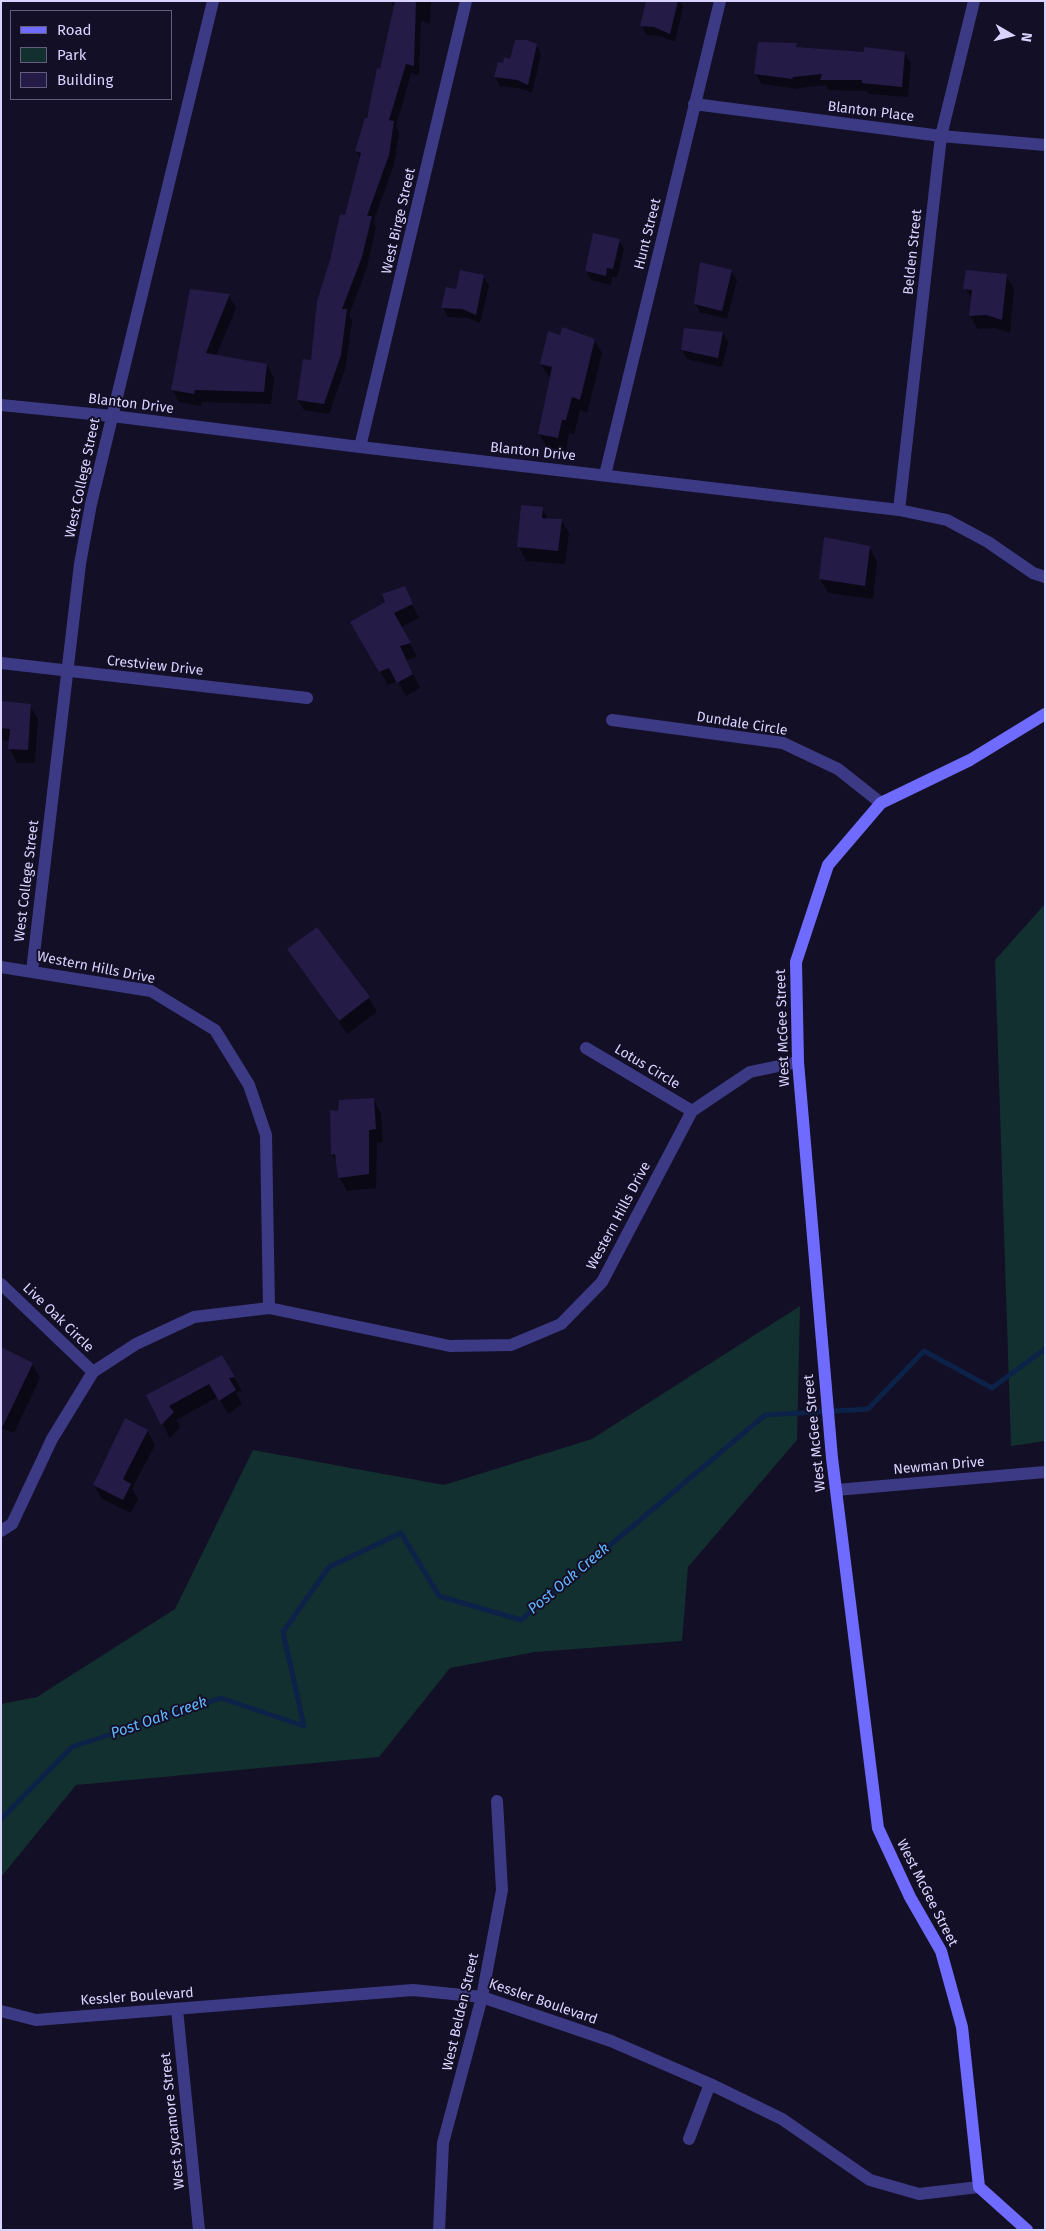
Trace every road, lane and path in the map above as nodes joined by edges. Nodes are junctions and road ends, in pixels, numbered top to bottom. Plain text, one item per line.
1 (213, 1) edge
2 (466, 1) edge
3 (720, 1) edge
4 (974, 1) edge
5 (694, 104) junction
6 (941, 136) junction
7 (1045, 145) edge
8 (1, 405) edge
9 (112, 416) junction
10 (360, 448) junction
11 (605, 475) junction
12 (899, 510) junction
13 (1045, 577) edge
14 (1, 663) edge
15 (68, 672) junction
16 (307, 698) dead end
17 (1045, 714) edge
18 (612, 720) dead end
19 (881, 803) junction
20 (1, 967) edge
21 (32, 971) junction
22 (586, 1048) dead end
23 (798, 1062) junction
24 (692, 1111) junction
25 (1, 1284) edge
26 (269, 1308) junction
27 (93, 1372) junction
28 (1045, 1472) edge
29 (836, 1490) junction
30 (1, 1531) edge
31 (497, 1801) dead end
32 (482, 1997) junction
33 (177, 2009) junction
34 (1, 2011) edge
35 (710, 2084) junction
36 (688, 2139) dead end
37 (980, 2187) junction
38 (199, 2230) edge
39 (438, 2230) edge
40 (1027, 2230) edge

1 - 9 street, West College Street
2 - 10 street, West Birge Street
3 - 5 street, Hunt Street
4 - 6 street, Belden Street
5 - 6 street, Blanton Place
5 - 11 street, Hunt Street
6 - 7 street, Blanton Place
6 - 12 street, Belden Street
8 - 9 street, Blanton Drive
9 - 10 street, Blanton Drive
9 - 15 street, West College Street
10 - 11 street, Blanton Drive
11 - 12 street, Blanton Drive
12 - 13 street, Blanton Drive
14 - 15 street, Crestview Drive
15 - 16 street, Crestview Drive
15 - 21 street, West College Street
17 - 19 street, West McGee Street
18 - 19 street, Dundale Circle
19 - 23 street, West McGee Street
20 - 21 street, Western Hills Drive
21 - 26 street, Western Hills Drive
22 - 24 street, Lotus Circle
23 - 24 street, Western Hills Drive
23 - 29 street, West McGee Street
24 - 26 street, Western Hills Drive
25 - 27 street, Live Oak Circle
26 - 27 street, Western Hills Drive
27 - 30 street, Western Hills Drive
28 - 29 street, Newman Drive
29 - 37 street, West McGee Street
31 - 32 street, West Belden Street
32 - 33 street, Kessler Boulevard
32 - 35 street, Kessler Boulevard
32 - 39 street, West Belden Street
33 - 34 street, Kessler Boulevard
33 - 38 street, West Sycamore Street
35 - 36 street
35 - 37 street, Kessler Boulevard
37 - 40 street

